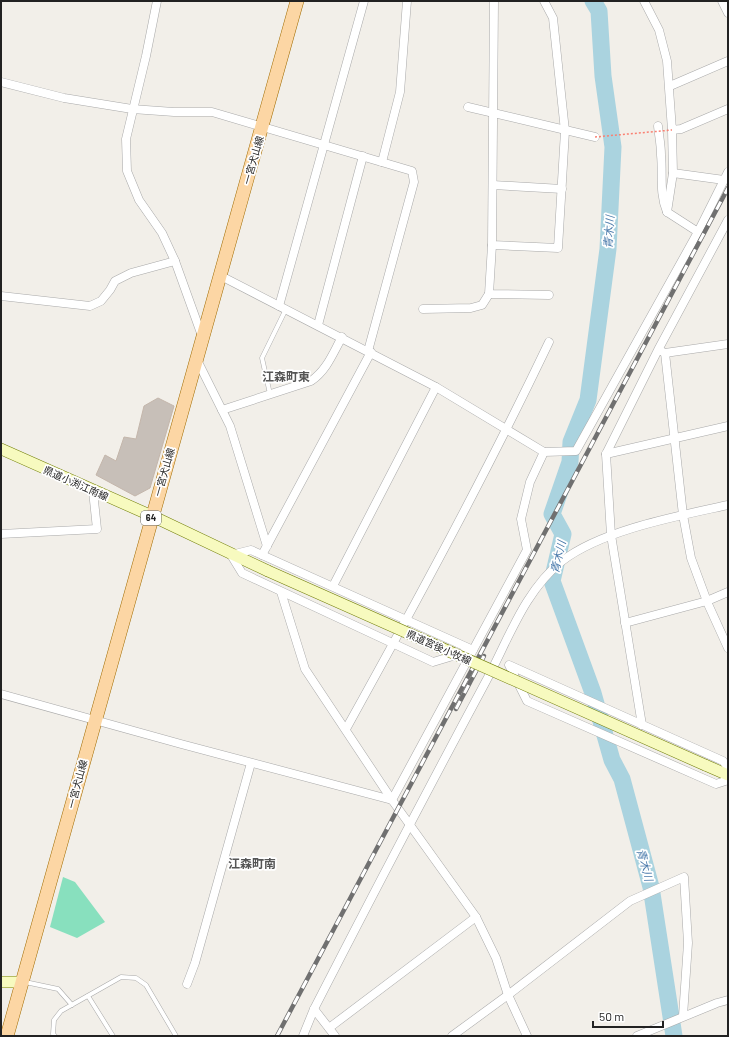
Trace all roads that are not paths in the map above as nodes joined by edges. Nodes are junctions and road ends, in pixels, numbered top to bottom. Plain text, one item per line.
1 (157, 1) edge
2 (297, 1) edge
3 (364, 1) edge
4 (407, 1) edge
5 (494, 1) edge
6 (544, 1) edge
7 (644, 1) edge
8 (722, 1) edge
9 (728, 12) edge
10 (728, 61) edge
11 (1, 82) edge
12 (670, 86) junction
13 (468, 108) dead end
14 (132, 109) junction
15 (728, 110) edge
16 (494, 112) junction
17 (262, 126) junction
18 (658, 126) dead end
19 (672, 130) junction
20 (565, 131) junction
21 (596, 137) road end
22 (324, 145) junction
23 (364, 156) junction
24 (382, 162) junction
25 (728, 172) edge
26 (673, 173) junction
27 (724, 180) junction
28 (493, 185) junction
29 (562, 189) junction
30 (667, 212) junction
31 (728, 220) edge
32 (698, 232) junction
33 (492, 244) junction
34 (175, 261) junction
35 (219, 275) junction
36 (489, 294) junction
37 (549, 295) dead end
38 (1, 296) edge
39 (283, 308) junction
40 (423, 309) dead end
41 (318, 325) junction
42 (202, 336) junction
43 (342, 337) junction
44 (549, 342) dead end
45 (728, 344) edge
46 (662, 351) junction
47 (370, 352) junction
48 (196, 359) junction
49 (436, 387) junction
50 (270, 394) junction
51 (222, 410) junction
52 (728, 426) edge
53 (507, 429) junction
54 (674, 439) junction
55 (1, 449) edge
56 (544, 452) junction
57 (606, 454) junction
58 (92, 491) junction
59 (728, 505) edge
60 (683, 515) junction
61 (152, 516) junction
62 (1, 534) edge
63 (611, 535) junction
64 (267, 546) junction
65 (232, 555) junction
66 (262, 555) junction
67 (333, 586) junction
68 (281, 592) junction
69 (728, 592) edge
70 (707, 601) junction
71 (407, 619) junction
72 (626, 623) junction
73 (394, 643) junction
74 (728, 648) edge
75 (473, 650) junction
76 (498, 660) junction
77 (509, 665) junction
78 (1, 694) edge
79 (95, 720) junction
80 (642, 725) junction
81 (346, 729) junction
82 (251, 763) junction
83 (728, 768) edge
84 (728, 775) edge
85 (728, 780) edge
86 (392, 800) junction
87 (409, 823) junction
88 (476, 917) junction
89 (1, 982) edge
90 (23, 982) junction
91 (187, 984) dead end
92 (508, 995) junction
93 (88, 996) junction
94 (728, 1000) edge
95 (72, 1005) junction
96 (314, 1009) junction
97 (683, 1016) junction
98 (329, 1028) junction
99 (174, 1035) edge
100 (7, 1036) edge
101 (55, 1036) edge
102 (113, 1036) edge
103 (303, 1036) edge
104 (335, 1036) edge
105 (452, 1036) edge
106 (527, 1036) edge
107 (637, 1036) edge

1 - 14 street
2 - 17 main road, 一宮犬山線 / 64
3 - 22 street
4 - 24 street
5 - 16 street
6 - 20 street
7 - 12 street
8 - 9 street
10 - 12 street
11 - 14 street
12 - 19 street
13 - 16 street
14 - 17 street
14 - 34 street
15 - 19 street
16 - 20 street
16 - 28 street
17 - 22 street
17 - 35 main road, 一宮犬山線 / 64
18 - 30 street
19 - 26 street
20 - 21 street
20 - 29 street
22 - 23 street
22 - 39 street
23 - 24 street
23 - 41 street
24 - 47 street
25 - 27 street
26 - 27 street
26 - 30 street
27 - 32 street
28 - 29 street
28 - 33 street
29 - 33 street
30 - 32 street
31 - 46 street
32 - 56 street
33 - 36 street
34 - 38 street
34 - 42 street
35 - 39 street
35 - 42 main road, 一宮犬山線 / 64
36 - 37 street
36 - 40 street
39 - 41 street
39 - 50 lane
41 - 43 street
42 - 48 main road, 一宮犬山線 / 64
43 - 47 street
43 - 50 street
44 - 53 street
45 - 46 street
46 - 54 street
46 - 57 street
47 - 49 street
47 - 64 street
48 - 51 street
48 - 61 main road, 一宮犬山線 / 64
49 - 53 street
49 - 67 street
50 - 51 street
51 - 64 street
52 - 54 street
53 - 56 street
53 - 71 street
54 - 57 street
54 - 60 street
55 - 58 main road, 県道小渕江南線
56 - 75 street
57 - 63 street
58 - 61 main road, 県道小渕江南線
58 - 62 street
59 - 60 street
60 - 63 street
60 - 70 street
61 - 65 main road, 県道宮後小牧線
61 - 79 main road, 一宮犬山線 / 64
63 - 72 street
63 - 76 street
64 - 66 street
65 - 66 street
65 - 68 street
65 - 84 main road, 県道宮後小牧線, bridge
66 - 67 street
67 - 71 street
68 - 73 street
68 - 81 street
69 - 70 street
70 - 72 street
70 - 74 street
71 - 73 street
71 - 75 street
72 - 80 street
73 - 75 street
73 - 81 street
75 - 86 street
76 - 77 street
76 - 87 street
77 - 80 street
77 - 85 street
78 - 79 street
79 - 82 street
79 - 90 main road, 一宮犬山線 / 64
80 - 83 street
81 - 86 street
82 - 86 street
82 - 91 street
86 - 87 street
87 - 88 street
87 - 96 street
88 - 92 street
88 - 98 street
89 - 90 main road
90 - 95 lane
90 - 100 main road, 一宮犬山線 / 64
92 - 97 street
92 - 105 street
92 - 106 street
93 - 95 lane
93 - 99 lane
93 - 102 lane
94 - 97 street
95 - 101 lane
96 - 98 street
96 - 103 street
97 - 107 street
98 - 104 street

